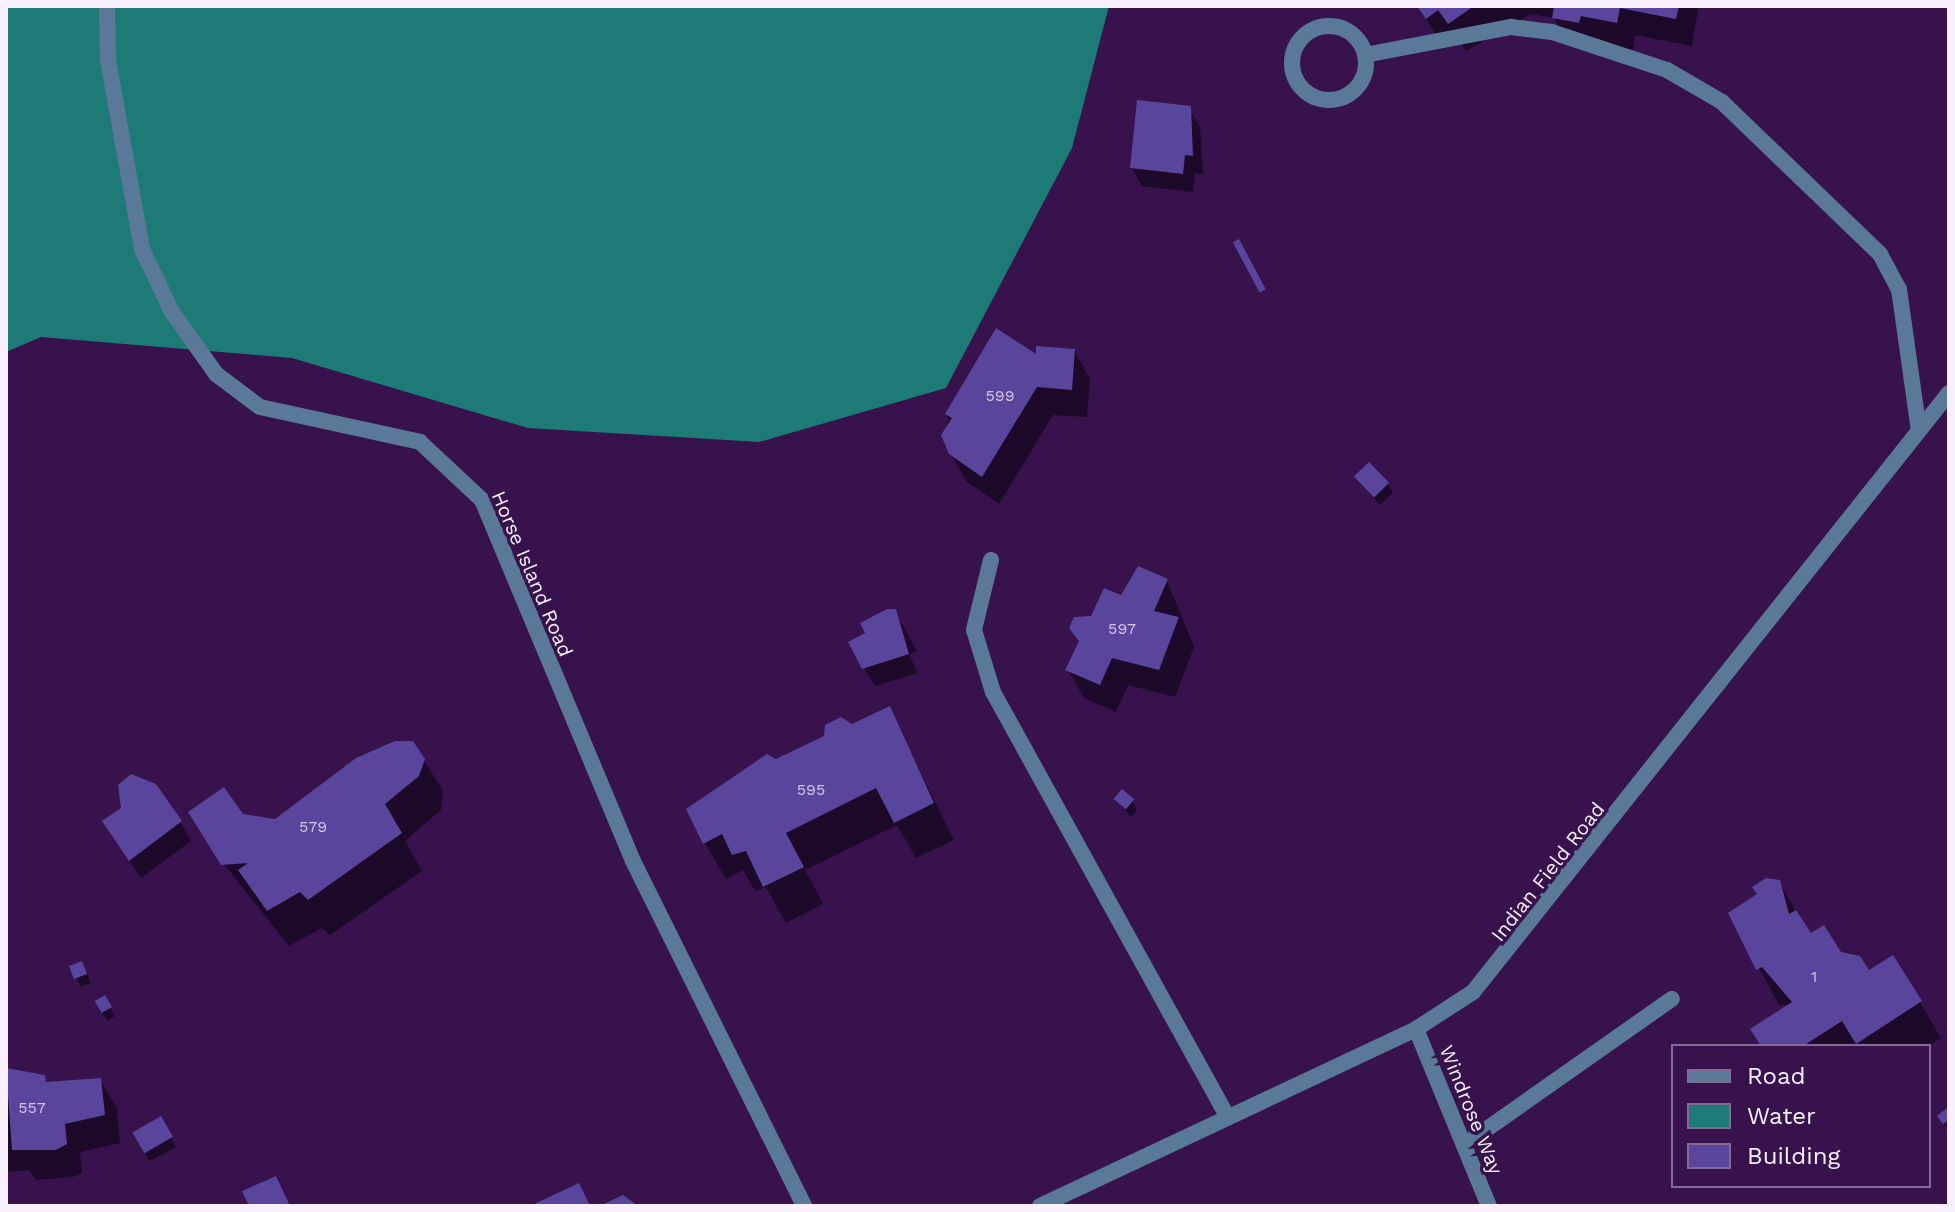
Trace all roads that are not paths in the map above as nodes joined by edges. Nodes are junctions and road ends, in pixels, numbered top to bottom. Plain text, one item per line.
1 (107, 6) edge
2 (1365, 55) junction
3 (1949, 393) edge
4 (1919, 431) junction
5 (991, 560) dead end
6 (1672, 999) dead end
7 (1416, 1029) junction
8 (1228, 1117) junction
9 (1464, 1145) junction
10 (804, 1206) edge
11 (1040, 1206) edge
12 (1489, 1206) edge

1 - 10 street, Horse Island Road
2 - 2 street
2 - 4 street
3 - 4 street, Indian Field Road
4 - 7 street, Indian Field Road
5 - 8 street
6 - 9 street
7 - 8 street, Indian Field Road
7 - 9 street, Windrose Way
8 - 11 street, Indian Field Road
9 - 12 street, Windrose Way

